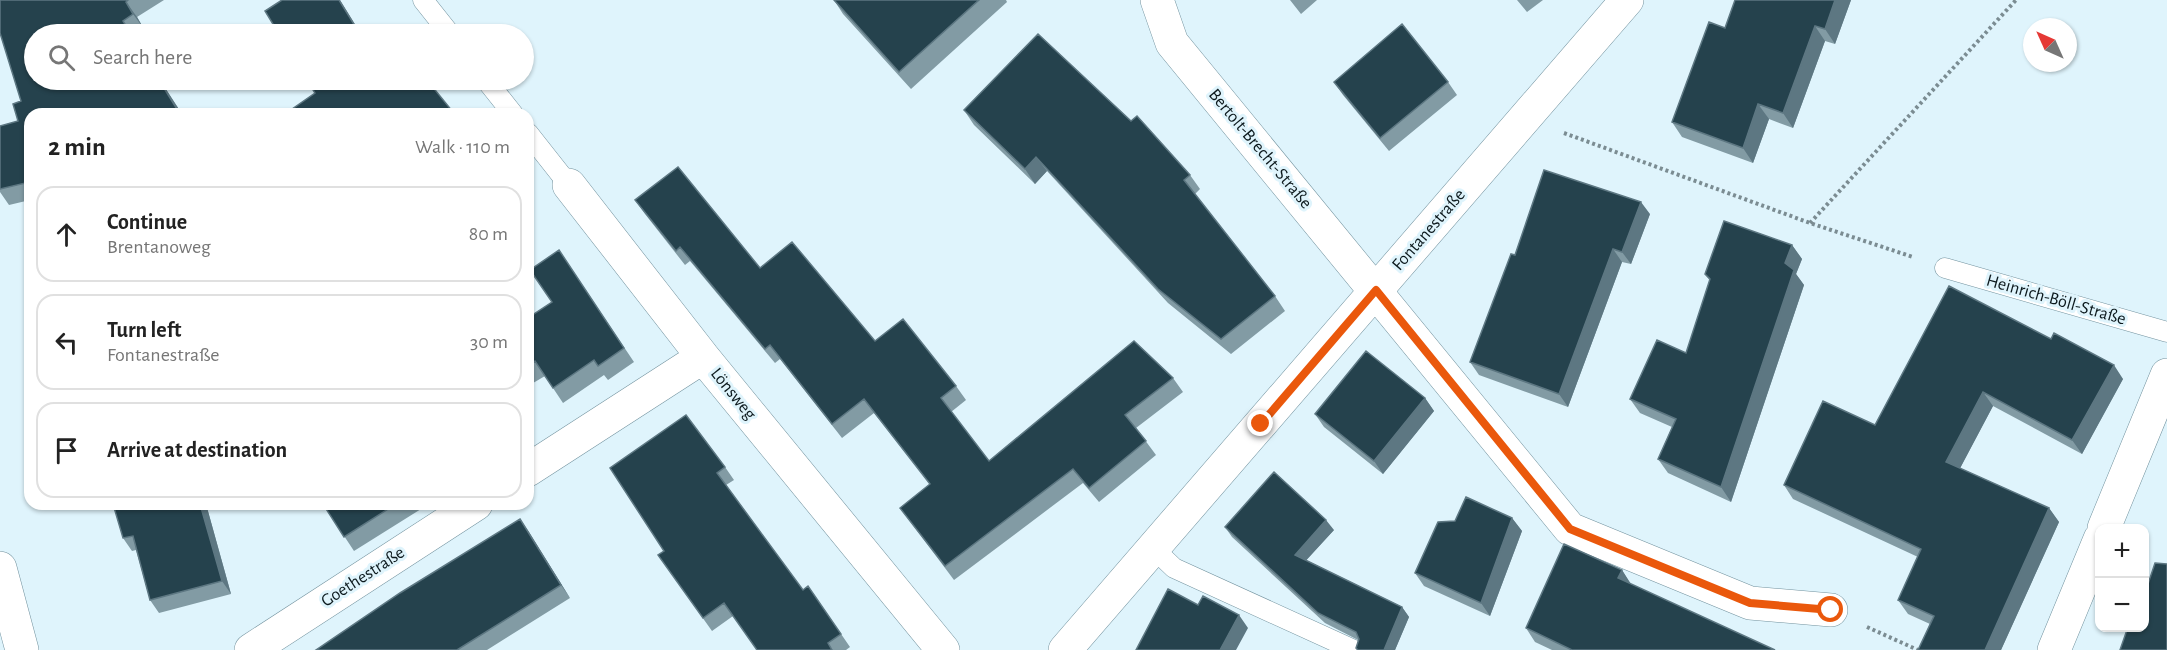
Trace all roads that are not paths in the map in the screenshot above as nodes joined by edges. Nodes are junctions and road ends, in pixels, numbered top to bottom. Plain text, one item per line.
1 (423, 0) edge
2 (1156, 0) edge
3 (1627, 0) edge
4 (442, 24) edge
5 (494, 90) edge
6 (508, 108) edge
7 (534, 141) edge
8 (569, 185) joint
9 (1945, 268) road end
10 (1376, 290) junction
11 (2167, 332) edge
12 (703, 357) junction
13 (2167, 375) edge
14 (534, 466) edge
15 (467, 510) edge
16 (2106, 524) edge
17 (1153, 548) junction
18 (2095, 551) edge
19 (0, 567) edge
20 (1831, 610) road end
21 (22, 650) edge
22 (251, 650) edge
23 (943, 650) edge
24 (1065, 650) edge
25 (1354, 650) edge
26 (2054, 650) edge

1 - 4 lane
2 - 10 street, Bertolt-Brecht-Straße
3 - 10 street, Fontanestraße
5 - 6 lane
7 - 8 lane, Lönsweg
8 - 12 street, Lönsweg
9 - 11 lane, Heinrich-Böll-Straße
10 - 17 street, Fontanestraße
10 - 20 street, Bertolt-Brecht-Straße
12 - 14 street
12 - 23 street, Lönsweg
13 - 16 street
15 - 22 street, Goethestraße
17 - 24 street, Fontanestraße
17 - 25 lane
18 - 26 street
19 - 21 street

